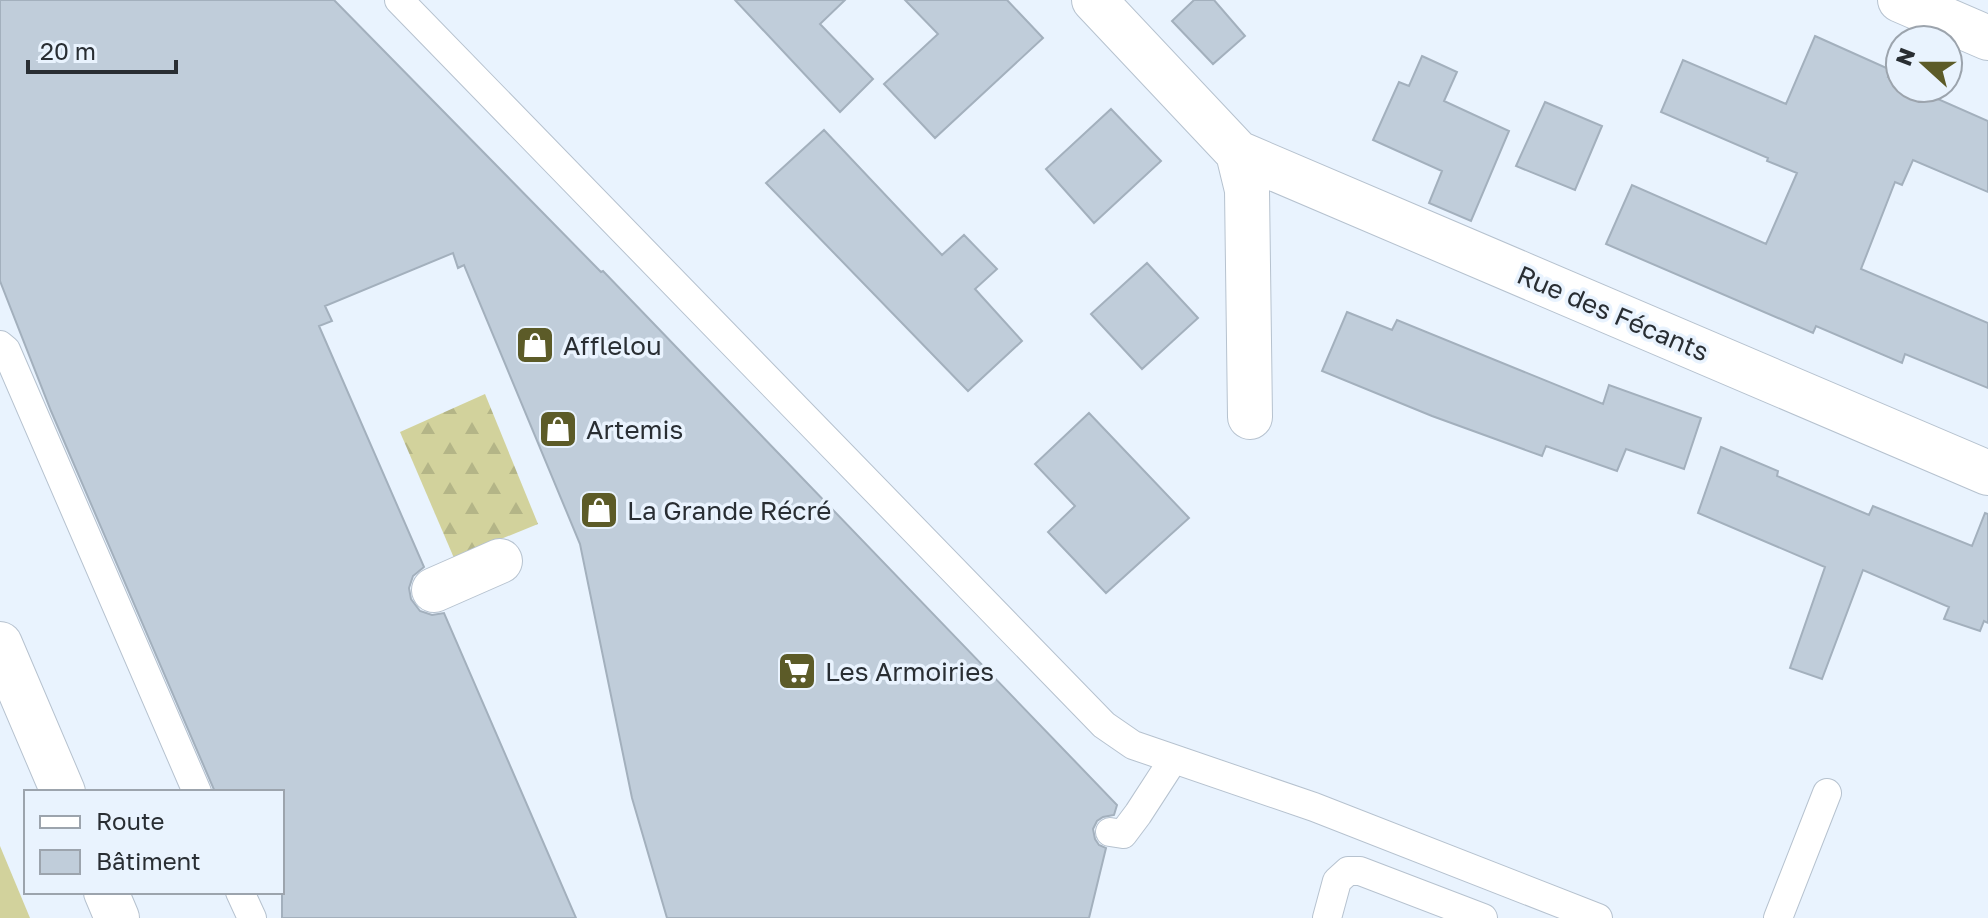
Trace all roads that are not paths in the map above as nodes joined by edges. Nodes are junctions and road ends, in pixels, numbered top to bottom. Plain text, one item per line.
1 (399, 0) edge
2 (1094, 0) edge
3 (1900, 0) edge
4 (1988, 38) edge
5 (1238, 153) junction
6 (0, 345) edge
7 (1250, 417) dead end
8 (1988, 473) edge
9 (492, 556) dead end
10 (434, 590) dead end
11 (0, 644) edge
12 (1173, 760) junction
13 (62, 790) edge
14 (196, 790) edge
15 (1827, 793) dead end
16 (1110, 832) dead end
17 (107, 894) edge
18 (241, 894) edge
19 (117, 918) edge
20 (252, 918) edge
21 (1327, 918) edge
22 (1483, 918) edge
23 (1598, 918) edge
24 (1778, 918) edge

1 - 12 lane
2 - 5 street
3 - 4 street
5 - 7 street
5 - 8 street, Rue des Fécants
6 - 14 lane
9 - 10 street
11 - 13 street
12 - 16 lane
12 - 23 lane
15 - 24 lane
17 - 19 street
18 - 20 lane
21 - 22 lane

